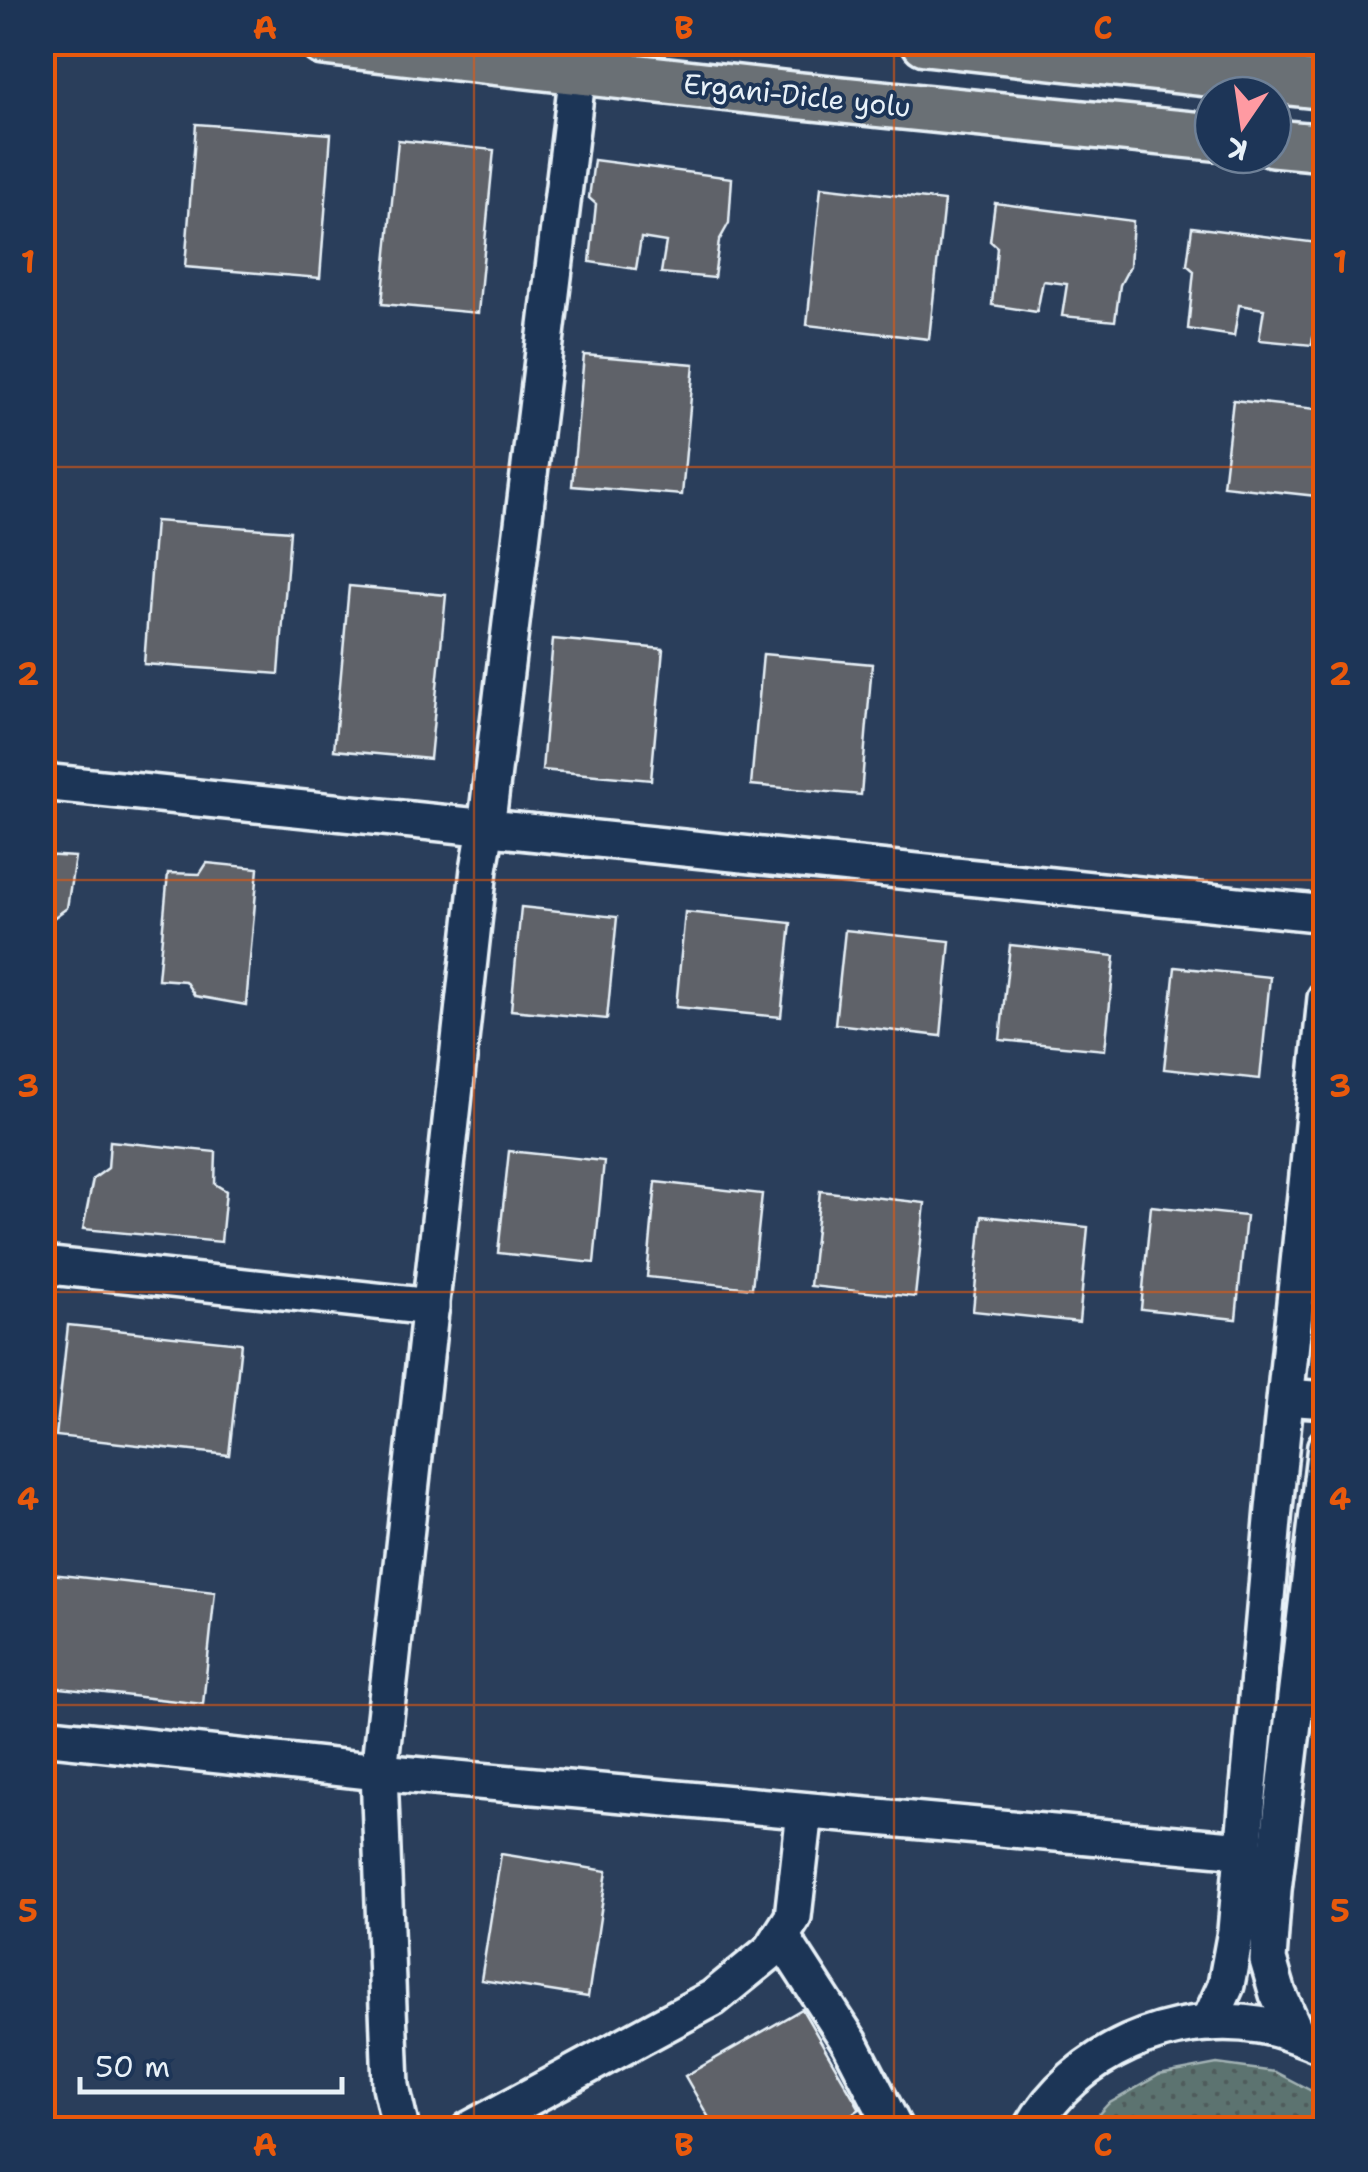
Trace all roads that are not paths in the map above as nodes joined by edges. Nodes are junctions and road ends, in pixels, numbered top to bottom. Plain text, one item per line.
1 (323, 42) edge
2 (925, 42) edge
3 (578, 72) junction
4 (1326, 86) edge
5 (1193, 135) edge
6 (1293, 145) edge
7 (1326, 148) edge
8 (42, 782) edge
9 (486, 829) junction
10 (1326, 914) edge
11 (1326, 998) edge
12 (42, 1265) edge
13 (431, 1307) junction
14 (1286, 1397) junction
15 (1326, 1400) edge
16 (1326, 1446) edge
17 (42, 1736) edge
18 (379, 1772) junction
19 (805, 1811) junction
20 (1243, 1850) junction
21 (780, 1936) junction
22 (1209, 2023) junction
23 (1311, 2041) edge
24 (401, 2130) edge
25 (468, 2130) edge
26 (895, 2130) edge
27 (1031, 2130) edge

1 - 3 main road, Ergani-Dicle yolu
2 - 4 main road
3 - 5 main road, Ergani-Dicle yolu
3 - 9 street
6 - 7 main road
8 - 9 street
9 - 10 street
9 - 13 street
11 - 14 street
12 - 13 street
13 - 18 street
14 - 15 street
14 - 20 street
16 - 23 street
17 - 18 street
18 - 19 street
18 - 24 street
19 - 20 street
19 - 21 street
20 - 22 street
21 - 25 street
21 - 26 street
22 - 23 street
22 - 27 street

